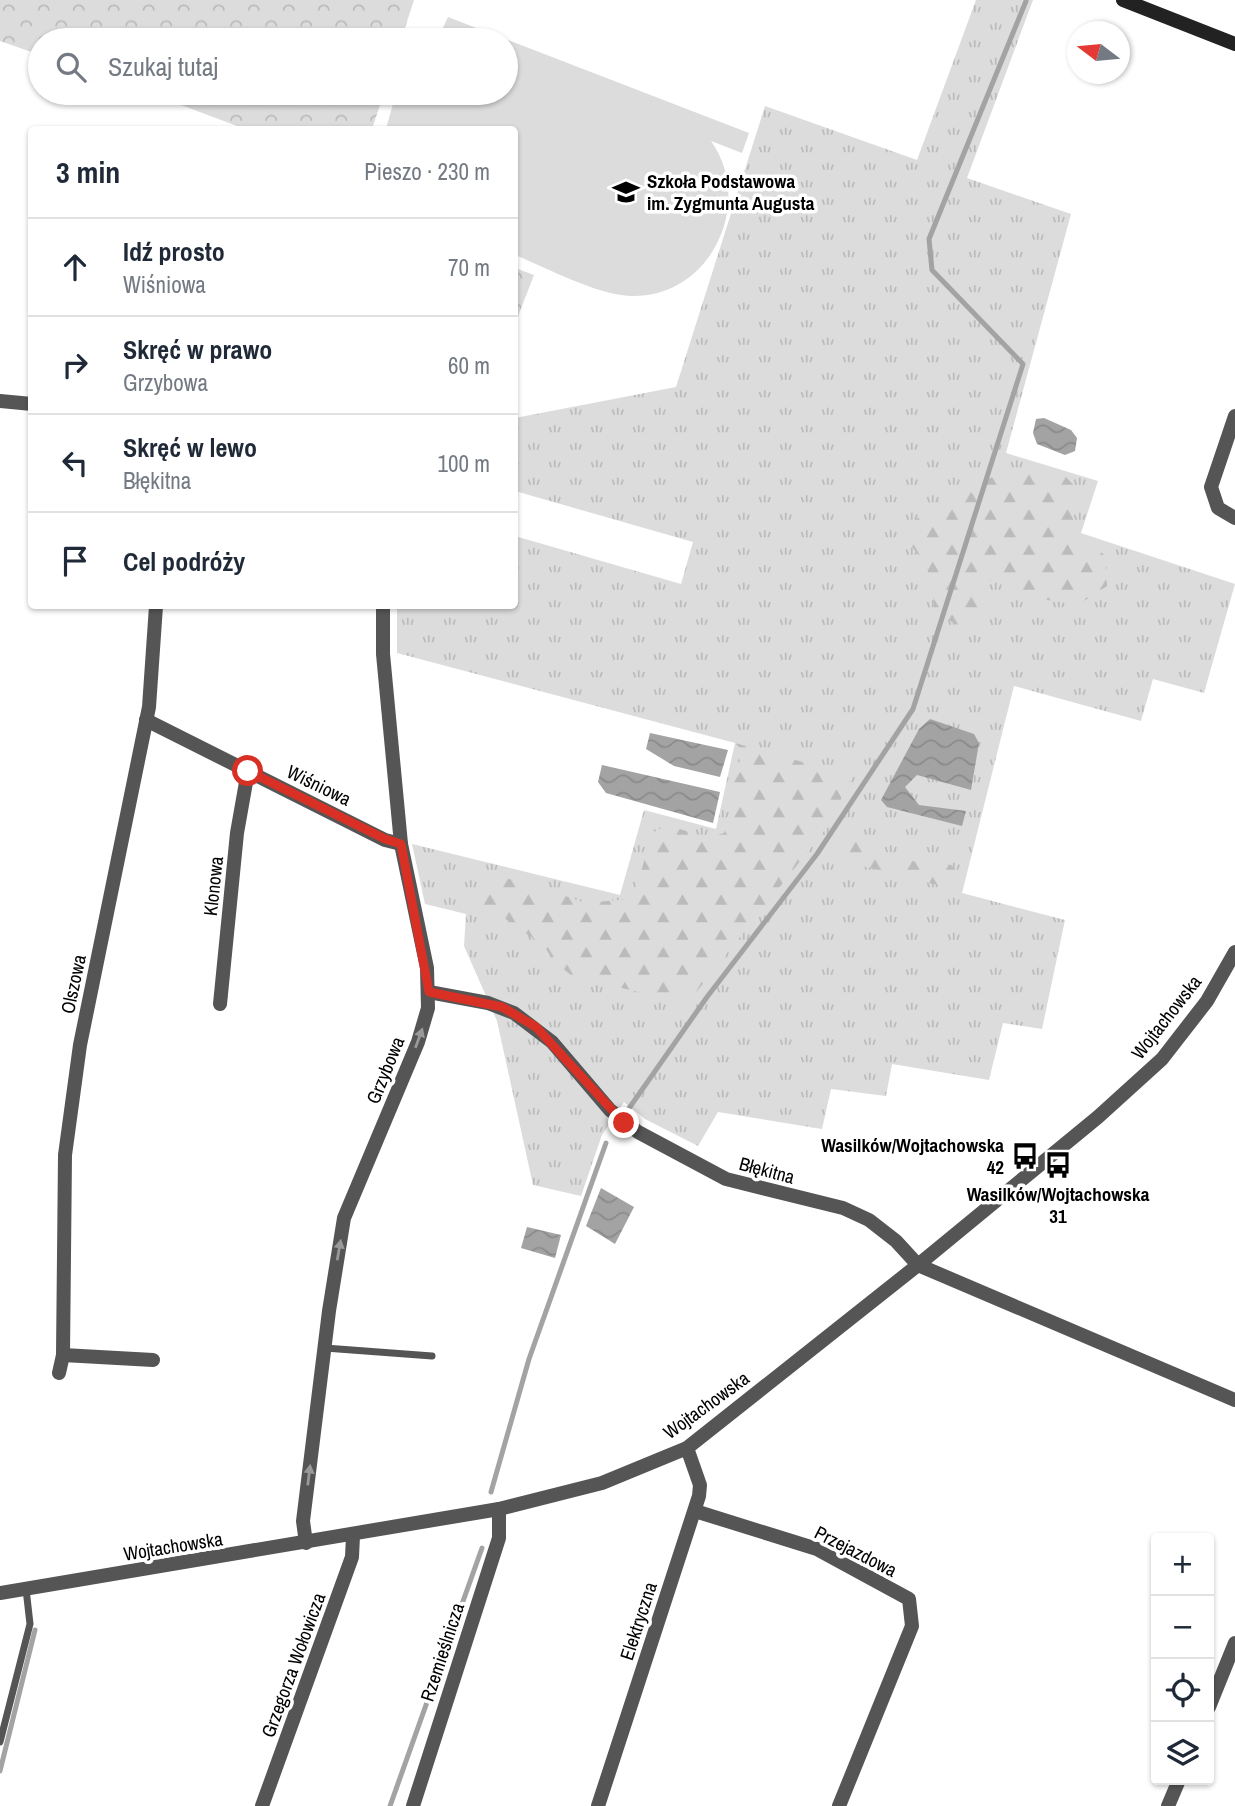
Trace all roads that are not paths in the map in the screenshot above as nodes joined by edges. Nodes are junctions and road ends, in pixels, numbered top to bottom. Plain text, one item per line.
1 (1123, 0) edge
2 (1235, 44) edge
3 (0, 401) edge
4 (28, 404) edge
5 (1235, 416) edge
6 (1235, 518) edge
7 (156, 609) edge
8 (383, 609) edge
9 (146, 720) junction
10 (248, 771) junction
11 (401, 844) junction
12 (1235, 953) edge
13 (429, 992) junction
14 (220, 1004) dead end
15 (918, 1265) junction
16 (324, 1348) junction
17 (63, 1355) junction
18 (432, 1356) dead end
19 (153, 1360) dead end
20 (59, 1373) dead end
21 (1235, 1400) edge
22 (687, 1448) junction
23 (499, 1509) junction
24 (695, 1511) junction
25 (353, 1536) junction
26 (306, 1543) junction
27 (26, 1589) junction
28 (0, 1593) edge
29 (1235, 1643) edge
30 (1214, 1695) edge
31 (0, 1742) edge
32 (1177, 1785) edge
33 (262, 1806) edge
34 (412, 1806) edge
35 (598, 1806) edge
36 (839, 1806) edge
37 (1168, 1806) edge

1 - 2 street
3 - 4 street
5 - 6 street
7 - 9 street, Olszowa
8 - 11 street, Grzybowa
9 - 10 street, Wiśniowa
9 - 17 street, Olszowa
10 - 11 street, Wiśniowa
10 - 14 street, Klonowa
11 - 13 street, Grzybowa
12 - 15 street, Wojtachowska
13 - 15 street, Błękitna
16 -> 13 street, Grzybowa
15 - 21 street, Błękitna
15 - 22 street, Wojtachowska
16 - 18 lane
26 -> 16 street, Grzybowa
17 - 19 street
17 - 20 street, Olszowa
22 - 23 street, Wojtachowska
22 - 24 street, Elektryczna
23 - 25 street, Wojtachowska
23 - 34 street, Rzemieślnicza
24 - 35 street, Elektryczna
24 - 36 street, Przejazdowa
25 - 26 street, Wojtachowska
25 - 33 street, Grzegorza Wołowicza
26 - 27 street, Wojtachowska
27 - 28 street, Wojtachowska
27 - 31 lane
29 - 30 street
32 - 37 street

